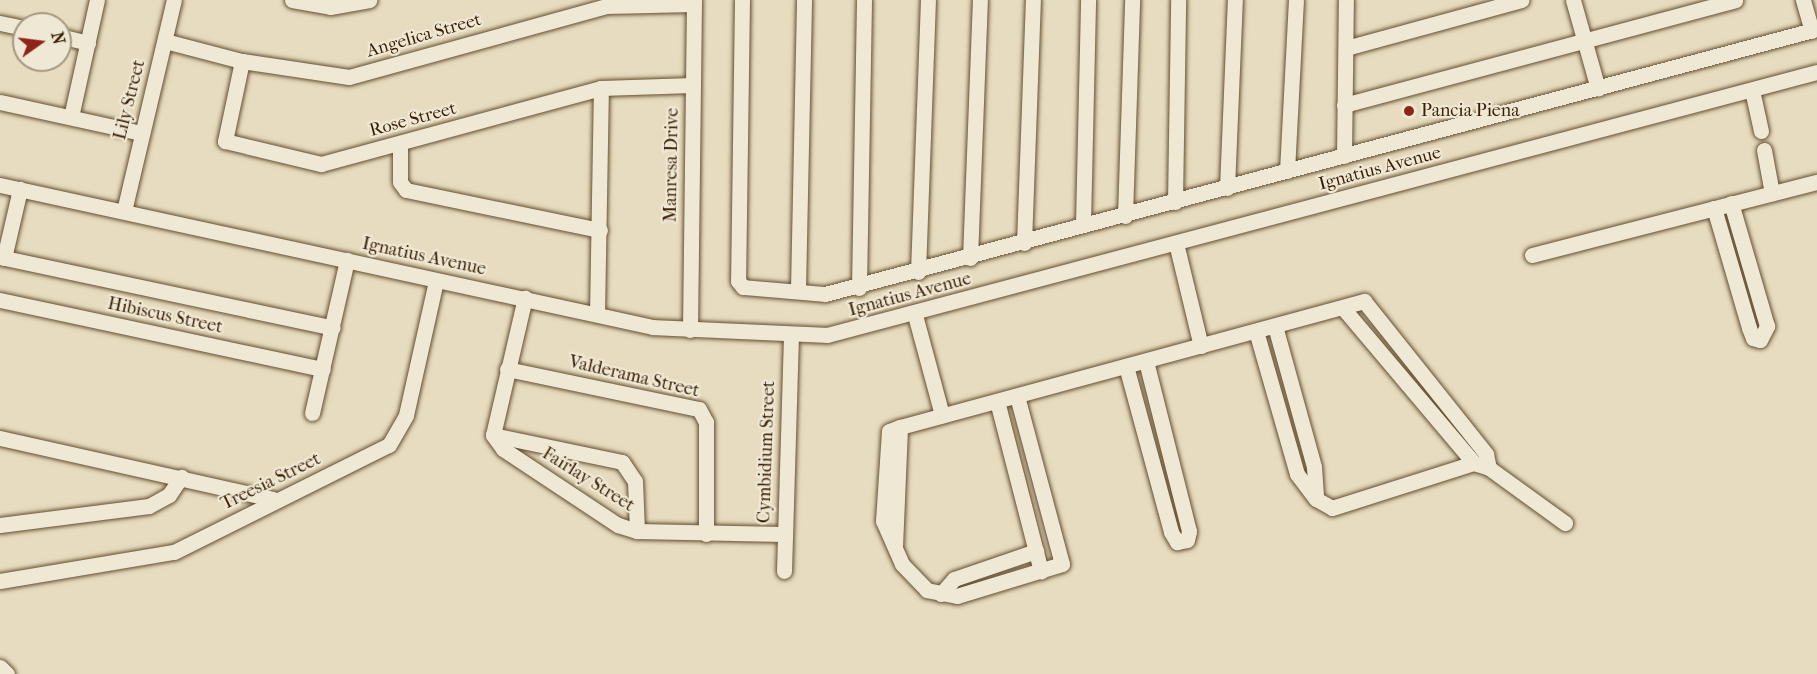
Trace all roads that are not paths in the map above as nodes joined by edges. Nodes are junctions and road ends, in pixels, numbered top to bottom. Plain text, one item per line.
1 (97, 0) edge
2 (174, 0) edge
3 (369, 0) edge
4 (742, 0) edge
5 (804, 0) edge
6 (864, 0) edge
7 (928, 0) edge
8 (980, 0) edge
9 (1033, 0) edge
10 (1088, 0) edge
11 (1132, 0) edge
12 (1178, 0) edge
13 (1235, 0) edge
14 (1296, 0) edge
15 (1346, 0) edge
16 (1522, 0) edge
17 (1573, 0) edge
18 (1735, 0) edge
19 (1803, 0) edge
20 (302, 1) edge
21 (614, 2) edge
22 (694, 2) edge
23 (1814, 30) edge
24 (72, 39) edge
25 (1585, 40) junction
26 (165, 41) junction
27 (88, 43) junction
28 (1346, 48) junction
29 (242, 61) junction
30 (1817, 72) edge
31 (693, 84) junction
32 (601, 88) junction
33 (1598, 89) junction
34 (1752, 90) junction
35 (0, 102) edge
36 (1344, 105) junction
37 (71, 117) junction
38 (1761, 131) dead end
39 (141, 133) junction
40 (400, 145) junction
41 (1764, 150) dead end
42 (1344, 156) junction
43 (1287, 171) junction
44 (1817, 182) edge
45 (0, 185) edge
46 (1227, 188) junction
47 (20, 189) junction
48 (1772, 193) junction
49 (1175, 202) junction
50 (1731, 203) junction
51 (1714, 208) junction
52 (123, 211) junction
53 (1125, 216) junction
54 (1083, 224) junction
55 (600, 230) junction
56 (1024, 243) junction
57 (1176, 243) junction
58 (1532, 255) dead end
59 (2, 257) edge
60 (970, 258) junction
61 (347, 260) junction
62 (918, 272) junction
63 (436, 281) junction
64 (859, 288) junction
65 (798, 289) junction
66 (525, 298) junction
67 (0, 300) edge
68 (1343, 308) junction
69 (597, 314) junction
70 (915, 315) junction
71 (1275, 326) junction
72 (333, 328) junction
73 (690, 330) junction
74 (1256, 331) junction
75 (791, 336) junction
76 (1201, 346) junction
77 (1146, 361) junction
78 (1126, 366) junction
79 (322, 369) junction
80 (507, 369) junction
81 (1017, 396) junction
82 (997, 400) junction
83 (312, 413) dead end
84 (942, 416) junction
85 (493, 435) junction
86 (0, 438) edge
87 (1482, 465) junction
88 (181, 477) junction
89 (273, 499) junction
90 (1316, 499) junction
91 (1565, 523) dead end
92 (0, 525) edge
93 (637, 531) junction
94 (706, 534) junction
95 (783, 534) junction
96 (1036, 551) junction
97 (784, 571) dead end
98 (1041, 571) junction
99 (0, 581) edge
100 (941, 594) junction
101 (0, 667) edge
102 (7, 674) edge

1 - 27 street
2 - 26 street, Lily Street
3 - 20 street
4 - 65 street
5 - 65 street
6 - 64 street
7 - 62 street
8 - 60 street
9 - 56 street
10 - 54 street
11 - 53 street
12 - 49 street
13 - 46 street
14 - 43 street
15 - 28 street
16 - 28 street
17 - 25 street
18 - 25 street
19 - 23 street
21 - 22 street, Angelica Street
21 - 29 street, Angelica Street
22 - 31 street, Manresa Drive
23 - 33 street
24 - 27 street
25 - 33 street
25 - 36 street
26 - 29 street, Angelica Street
26 - 39 street, Lily Street
27 - 37 street
28 - 36 street
29 - 40 street, Rose Street
30 - 34 street, Ignatius Avenue
31 - 32 street, Rose Street
31 - 73 street, Manresa Drive
32 - 40 street, Rose Street
32 - 55 street
33 - 42 street
34 - 38 street
34 - 57 street, Ignatius Avenue
35 - 37 street
36 - 42 street
37 - 39 street
39 - 52 street, Lily Street
40 - 55 street
41 - 48 street
42 - 43 street
43 - 46 street
44 - 48 street
45 - 47 street, Ignatius Avenue
46 - 49 street
47 - 52 street, Ignatius Avenue
47 - 59 street
48 - 50 street
49 - 53 street
50 - 51 street
50 - 51 street
51 - 58 street
52 - 61 street, Ignatius Avenue
53 - 54 street
54 - 56 street
55 - 69 street
56 - 60 street
57 - 70 street, Ignatius Avenue
57 - 76 street
59 - 72 street
60 - 62 street
61 - 63 street, Ignatius Avenue
61 - 72 street
62 - 64 street
63 - 66 street, Ignatius Avenue
63 - 89 street, Treesia Street
64 - 65 street
66 - 69 street, Ignatius Avenue
66 - 80 street
67 - 79 street, Hibiscus Street
68 - 71 street
68 - 87 street
68 - 87 street
69 - 73 street, Ignatius Avenue
70 - 75 street, Ignatius Avenue
70 - 84 street
71 - 74 street
71 - 90 street
72 - 79 street
73 - 75 street, Ignatius Avenue
74 - 76 street
74 - 90 street
75 - 95 street, Cymbidium Street
76 - 77 street
77 - 78 street
77 - 78 street
78 - 81 street
79 - 83 street
80 - 85 street
80 - 94 street, Valderama Street
81 - 82 street
81 - 98 street
82 - 84 street
82 - 96 street
84 - 100 street
85 - 93 street, Fairlay Street
85 - 93 street
86 - 88 street
87 - 90 street
87 - 91 street
88 - 89 street
88 - 92 street
89 - 99 street, Treesia Street
93 - 94 street, Fairlay Street
94 - 95 street, Fairlay Street
95 - 97 street, Cymbidium Street
96 - 98 street
96 - 100 street
98 - 100 street
101 - 102 street

